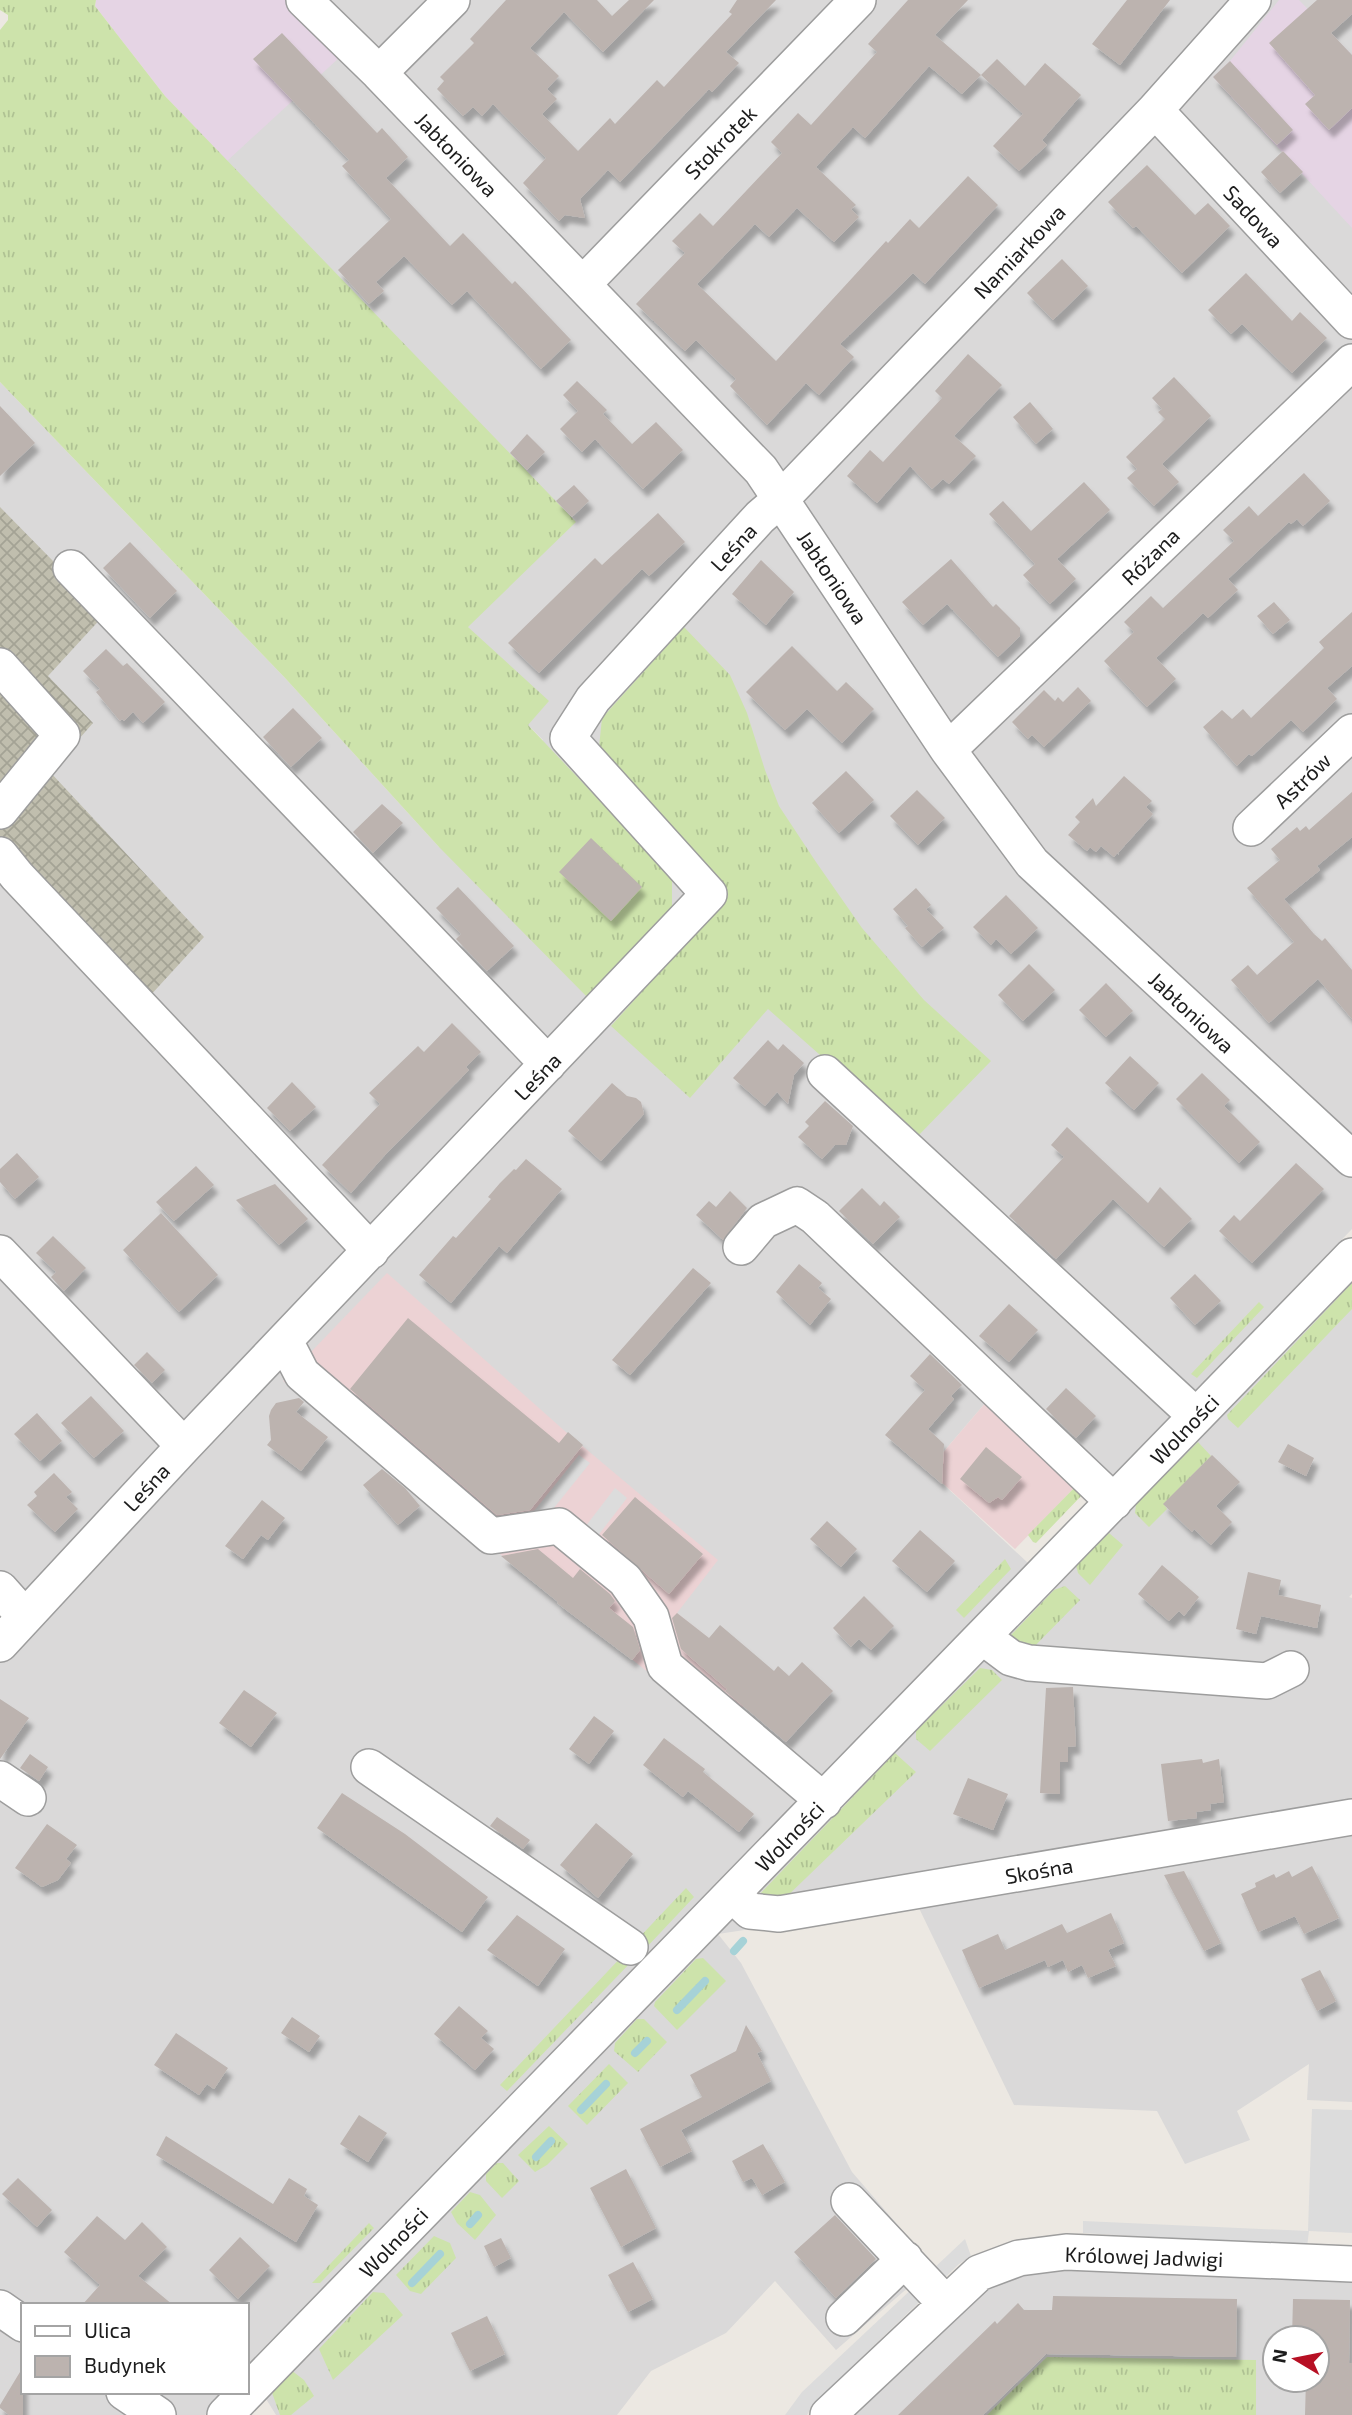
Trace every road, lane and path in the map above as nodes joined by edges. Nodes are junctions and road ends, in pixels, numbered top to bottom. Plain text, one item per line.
1 (304, 0) edge
2 (452, 0) edge
3 (858, 0) edge
4 (1253, 0) edge
5 (379, 73) junction
6 (1155, 110) junction
7 (583, 284) junction
8 (1352, 321) edge
9 (1352, 362) edge
10 (780, 499) junction
11 (71, 569) dead end
12 (0, 666) edge
13 (1352, 732) edge
14 (948, 750) junction
15 (0, 811) edge
16 (1251, 828) dead end
17 (0, 855) edge
18 (548, 1064) junction
19 (825, 1073) dead end
20 (1352, 1159) edge
21 (741, 1247) dead end
22 (371, 1251) junction
23 (0, 1253) edge
24 (1352, 1256) edge
25 (285, 1340) junction
26 (1196, 1416) junction
27 (184, 1447) junction
28 (1114, 1502) junction
29 (0, 1589) edge
30 (25, 1617) junction
31 (983, 1636) junction
32 (0, 1644) edge
33 (1291, 1669) dead end
34 (369, 1767) dead end
35 (0, 1779) edge
36 (28, 1798) dead end
37 (824, 1801) junction
38 (1352, 1817) edge
39 (733, 1895) junction
40 (630, 1947) dead end
41 (849, 2201) dead end
42 (905, 2259) junction
43 (1352, 2264) edge
44 (946, 2304) junction
45 (0, 2308) edge
46 (844, 2318) dead end
47 (21, 2323) edge
48 (248, 2391) edge
49 (248, 2393) edge
50 (127, 2394) edge
51 (245, 2394) edge
52 (158, 2415) edge
53 (225, 2415) edge
54 (265, 2415) edge
55 (828, 2415) edge

1 - 5 street, Jabłoniowa
2 - 5 street
3 - 7 street, Stokrotek
4 - 6 street, Namiarkowa
5 - 7 street, Jabłoniowa
6 - 8 street, Sadowa
6 - 10 street, Namiarkowa
7 - 10 street, Jabłoniowa
9 - 14 street, Różana
10 - 14 street, Jabłoniowa
10 - 18 street, Leśna
11 - 18 street
12 - 15 street
13 - 16 street, Astrów
14 - 20 street, Jabłoniowa
17 - 22 street
18 - 22 street, Leśna
19 - 26 street
21 - 28 street
22 - 25 street, Leśna
23 - 27 street
24 - 26 street, Wolności
25 - 27 street, Leśna
25 - 37 street
26 - 28 street, Wolności
27 - 30 street, Leśna
28 - 31 street, Wolności
29 - 30 street
30 - 32 street, Leśna
31 - 33 street
31 - 37 street, Wolności
34 - 40 street
35 - 36 street
37 - 39 street, Wolności
38 - 39 street, Skośna
39 - 48 street, Wolności
41 - 42 street
42 - 44 street
42 - 46 street
43 - 44 street, Królowej Jadwigi
44 - 55 street, Królowej Jadwigi
45 - 47 street
49 - 54 street
50 - 52 street
51 - 53 street, Wolności

